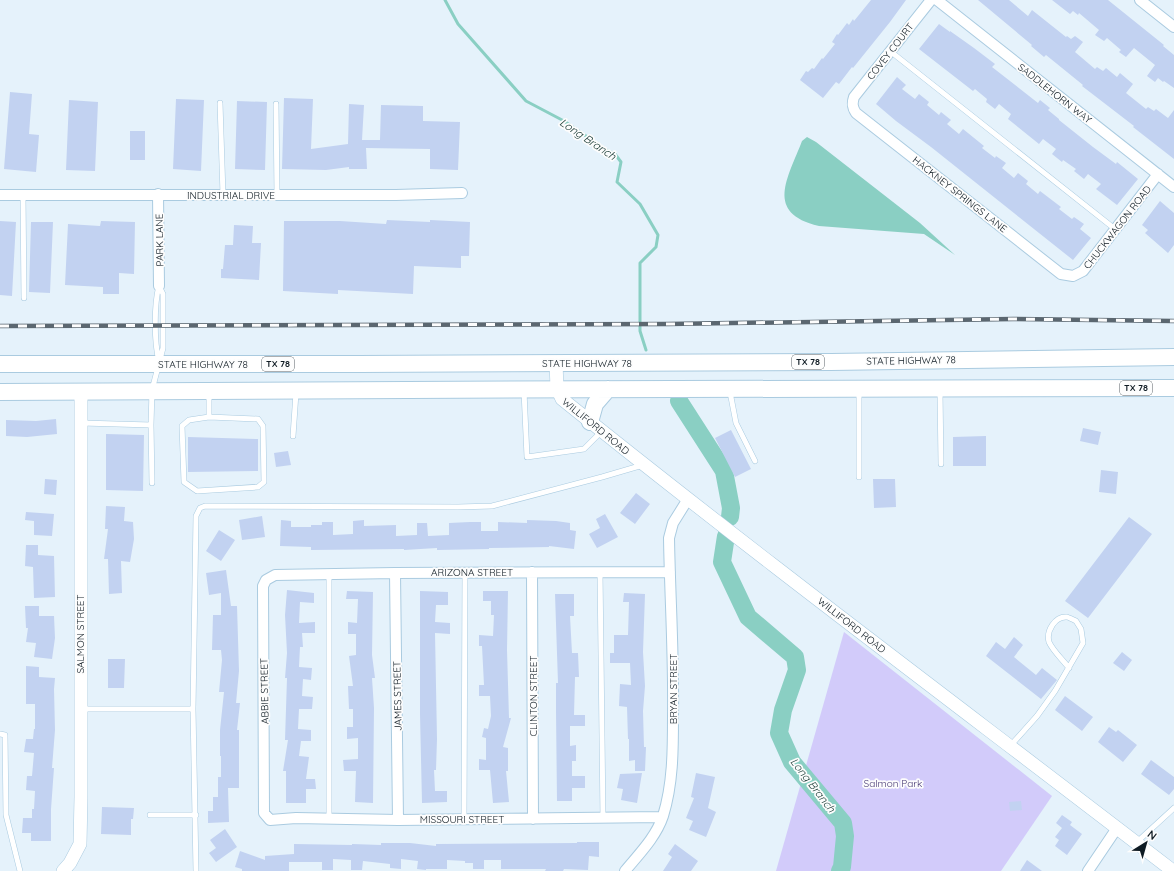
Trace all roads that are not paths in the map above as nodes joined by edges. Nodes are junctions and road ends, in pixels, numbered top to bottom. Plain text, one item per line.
1 (931, 0) edge
2 (937, 0) edge
3 (1140, 0) edge
4 (1174, 27) edge
5 (890, 51) junction
6 (220, 103) dead end
7 (276, 104) dead end
8 (852, 104) joint
9 (1158, 174) junction
10 (1174, 187) edge
11 (462, 193) dead end
12 (158, 194) junction
13 (223, 194) junction
14 (0, 195) edge
15 (23, 195) junction
16 (277, 195) junction
17 (1115, 229) junction
18 (1073, 276) joint
19 (159, 286) joint
20 (24, 298) dead end
21 (1174, 357) edge
22 (556, 363) junction
23 (0, 364) edge
24 (159, 364) junction
25 (556, 388) junction
26 (940, 388) junction
27 (1174, 388) edge
28 (208, 389) junction
29 (524, 389) junction
30 (608, 389) junction
31 (730, 389) junction
32 (859, 389) junction
33 (152, 390) junction
34 (296, 390) junction
35 (81, 391) junction
36 (0, 392) edge
37 (209, 417) junction
38 (81, 423) junction
39 (151, 425) junction
40 (596, 426) junction
41 (293, 436) dead end
42 (755, 461) dead end
43 (644, 464) junction
44 (941, 464) dead end
45 (860, 477) dead end
46 (152, 483) dead end
47 (688, 499) junction
48 (465, 572) junction
49 (532, 572) junction
50 (600, 572) junction
51 (670, 572) junction
52 (395, 573) junction
53 (329, 574) junction
54 (275, 575) joint
55 (1069, 668) junction
56 (80, 709) junction
57 (193, 709) junction
58 (0, 734) edge
59 (1010, 746) junction
60 (1174, 808) edge
61 (264, 813) joint
62 (150, 815) dead end
63 (196, 815) junction
64 (662, 817) junction
65 (603, 818) junction
66 (329, 819) junction
67 (464, 819) junction
68 (534, 819) junction
69 (398, 820) junction
70 (1117, 828) junction
71 (1137, 843) junction
72 (20, 871) edge
73 (62, 871) edge
74 (196, 871) edge
75 (625, 871) edge
76 (1088, 871) edge
77 (1173, 871) edge

1 - 5 street, COVEY COURT
2 - 9 street, SADDLEHORN WAY
3 - 4 street
5 - 8 street, COVEY COURT
5 - 17 lane
6 - 13 lane
7 - 16 lane
8 - 18 street, HACKNEY SPRINGS LANE
9 - 10 street, SADDLEHORN WAY
9 - 17 street, CHUCKWAGON ROAD
11 - 16 street, INDUSTRIAL DRIVE
12 - 13 street, INDUSTRIAL DRIVE
12 - 15 street, INDUSTRIAL DRIVE
12 - 19 street, PARK LANE
13 - 16 street, INDUSTRIAL DRIVE
14 - 15 street, INDUSTRIAL DRIVE
15 - 20 lane
17 - 18 street, CHUCKWAGON ROAD
19 - 24 lane, PARK LANE
21 - 22 main road, STATE HIGHWAY 78 / TX 78
22 - 24 main road, STATE HIGHWAY 78 / TX 78
22 - 25 street, WILLIFORD ROAD
23 - 24 main road, STATE HIGHWAY 78 / TX 78
24 - 33 lane, PARK LANE
25 - 29 main road, TX 78
25 - 30 main road, TX 78
25 - 40 street, WILLIFORD ROAD
26 - 27 main road, TX 78
26 - 32 main road, TX 78
26 - 44 lane
28 - 33 main road, TX 78
28 - 34 main road, TX 78
28 - 37 lane
29 - 34 main road, TX 78
29 - 40 lane
30 - 31 main road, TX 78
30 - 40 main road
31 - 32 main road, TX 78
31 - 42 lane
32 - 45 lane
33 - 35 main road, TX 78
33 - 39 lane, PARK LANE
34 - 41 lane
35 - 36 main road, TX 78
35 - 38 street, SALMON STREET
37 - 37 lane
38 - 39 lane
38 - 56 street, SALMON STREET
39 - 46 lane, PARK LANE
40 - 43 street, WILLIFORD ROAD
43 - 47 street, WILLIFORD ROAD
43 - 57 lane
47 - 51 street, BRYAN STREET
47 - 59 street, WILLIFORD ROAD
48 - 49 street, ARIZONA STREET
48 - 52 street, ARIZONA STREET
48 - 67 lane
49 - 50 street, ARIZONA STREET
49 - 68 street, CLINTON STREET
50 - 51 street, ARIZONA STREET
50 - 65 lane
51 - 64 street, BRYAN STREET
52 - 53 street, ARIZONA STREET
52 - 69 street, JAMES STREET
53 - 54 street, ARIZONA STREET
53 - 66 lane
54 - 61 street, ABBIE STREET
55 - 55 lane
55 - 59 lane
56 - 57 lane
56 - 73 street, SALMON STREET
57 - 63 lane
58 - 72 lane
59 - 70 street, WILLIFORD ROAD
60 - 71 lane
61 - 66 street, MISSOURI STREET
62 - 63 lane
63 - 74 lane
64 - 65 street, MISSOURI STREET
64 - 75 street, BRYAN STREET
65 - 68 street, MISSOURI STREET
66 - 69 street, MISSOURI STREET
67 - 68 street, MISSOURI STREET
67 - 69 street, MISSOURI STREET
70 - 71 street, WILLIFORD ROAD
70 - 76 street
71 - 77 street, WILLIFORD ROAD

